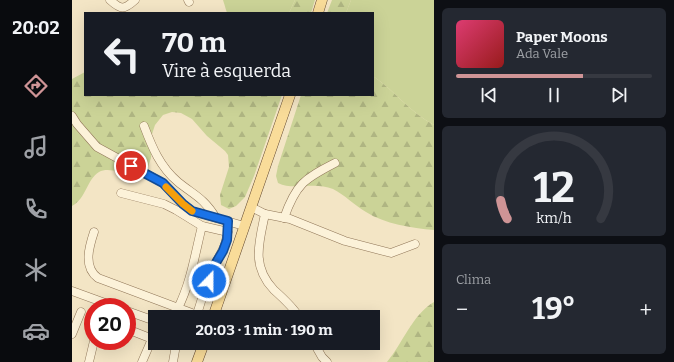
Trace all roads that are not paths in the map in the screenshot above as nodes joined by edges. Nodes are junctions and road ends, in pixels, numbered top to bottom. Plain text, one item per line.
1 (110, 0) edge
2 (134, 0) edge
3 (322, 0) edge
4 (318, 12) edge
5 (290, 96) edge
6 (72, 116) edge
7 (144, 126) dead end
8 (335, 163) dead end
9 (121, 193) dead end
10 (251, 207) junction
11 (265, 214) junction
12 (216, 218) junction
13 (284, 218) junction
14 (228, 221) junction
15 (202, 226) junction
16 (244, 226) junction
17 (94, 232) dead end
18 (228, 232) junction
19 (415, 244) dead end
20 (72, 291) edge
21 (91, 298) edge
22 (178, 308) junction
23 (182, 310) edge
24 (198, 310) edge
25 (215, 310) edge
26 (293, 310) edge
27 (81, 312) dead end
28 (136, 314) edge
29 (148, 318) edge
30 (136, 332) edge
31 (72, 334) edge
32 (148, 337) edge
33 (148, 349) edge
34 (92, 350) edge
35 (175, 350) edge
36 (201, 350) edge
37 (318, 350) edge
38 (89, 362) edge
39 (142, 362) edge
40 (173, 362) edge
41 (197, 362) edge
42 (327, 362) edge

1 - 2 street
3 - 4 main road
5 - 10 main road
6 - 12 street
7 - 12 street
8 - 13 street
9 - 15 street
10 - 11 street
10 - 16 main road
11 - 13 street
11 - 26 street
12 - 14 street
13 - 19 street
14 - 16 street
14 - 18 street
15 - 18 street
15 - 22 street
16 - 25 main road
17 - 22 street
18 - 24 street
20 - 21 street
22 - 23 street
27 - 31 street
28 - 29 street
30 - 32 street
33 - 39 street
34 - 38 street
35 - 40 street
36 - 41 main road
37 - 42 street

